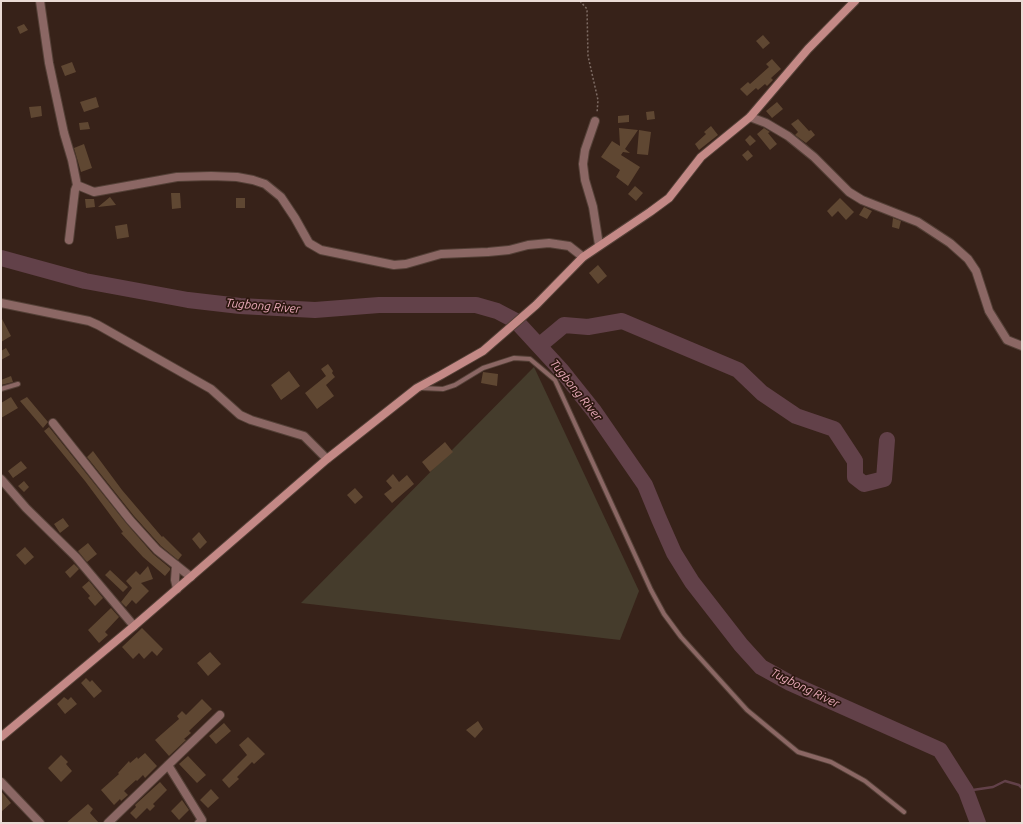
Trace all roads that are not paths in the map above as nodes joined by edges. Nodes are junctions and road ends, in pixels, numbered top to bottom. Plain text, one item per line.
1 (40, 1) edge
2 (855, 1) edge
3 (750, 117) junction
4 (595, 121) road end
5 (77, 185) junction
6 (69, 240) dead end
7 (599, 246) junction
8 (583, 257) junction
9 (1, 303) edge
10 (1022, 346) edge
11 (18, 384) dead end
12 (416, 388) junction
13 (1, 389) edge
14 (52, 423) dead end
15 (327, 459) junction
16 (1, 479) edge
17 (176, 565) junction
18 (191, 577) junction
19 (177, 589) junction
20 (134, 626) junction
21 (220, 715) dead end
22 (1, 737) edge
23 (168, 766) junction
24 (1, 782) edge
25 (904, 812) dead end
26 (40, 823) edge
27 (108, 823) edge
28 (199, 823) edge

1 - 5 street
2 - 3 street
3 - 7 street
3 - 10 street
4 - 7 street
5 - 6 street
5 - 8 street
7 - 8 street
8 - 12 street
9 - 15 street
11 - 13 lane
12 - 15 street
12 - 25 lane
14 - 17 street
15 - 18 street
16 - 20 street
17 - 18 street
17 - 19 street
18 - 19 street
19 - 20 street
20 - 22 street
21 - 23 street
23 - 27 street
23 - 28 street
24 - 26 street

